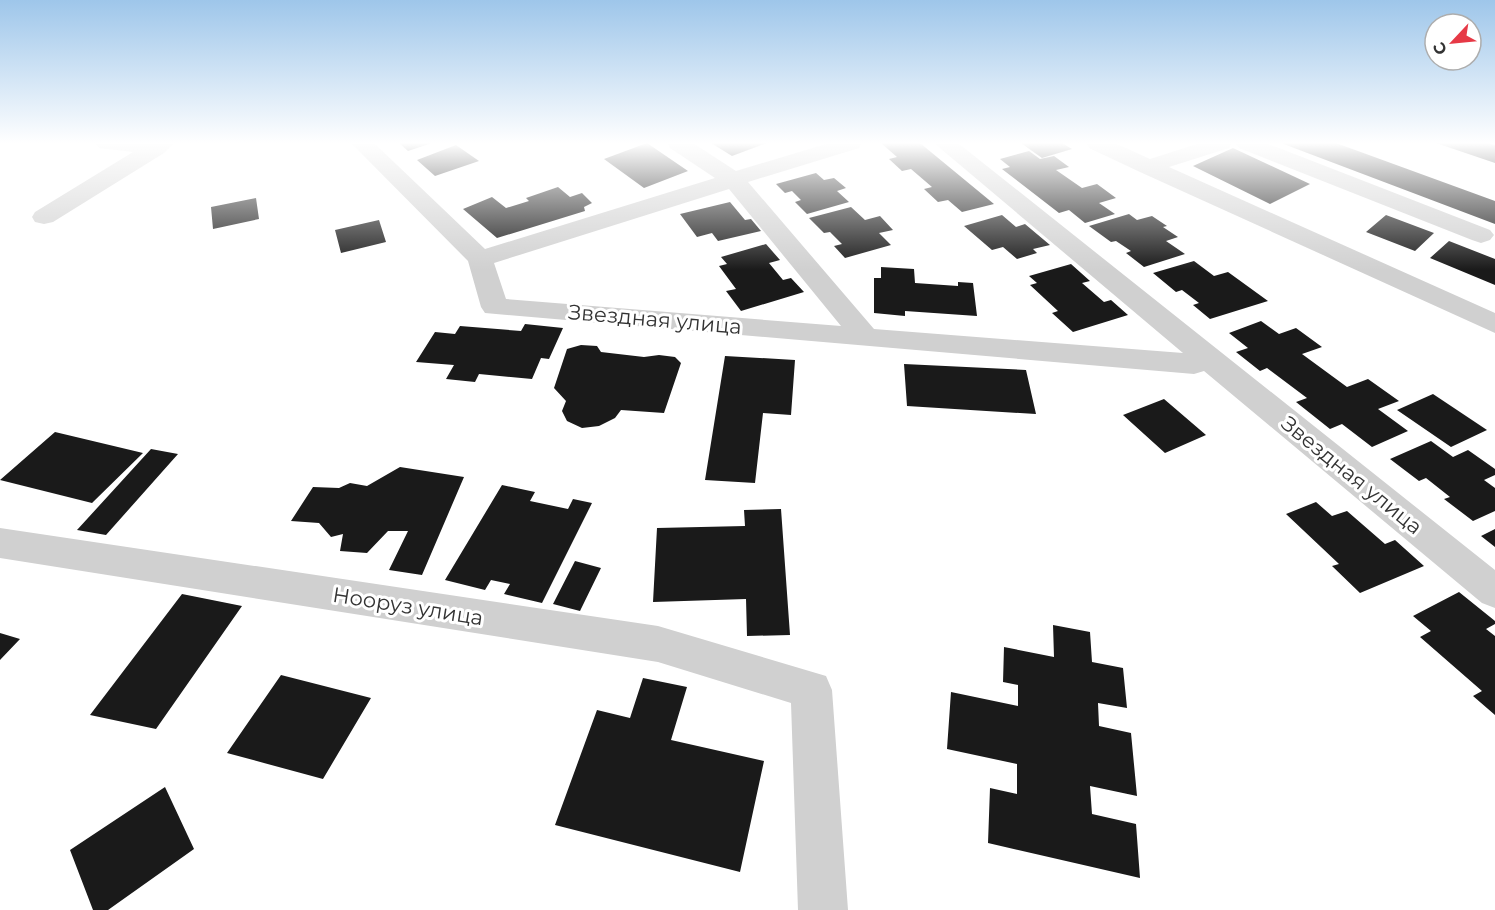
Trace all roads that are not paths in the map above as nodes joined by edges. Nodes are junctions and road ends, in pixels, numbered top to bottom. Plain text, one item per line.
1 (95, 185) edge
2 (405, 185) edge
3 (716, 185) edge
4 (739, 185) edge
5 (997, 185) edge
6 (1189, 185) edge
7 (1355, 185) edge
8 (44, 217) dead end
9 (1481, 235) dead end
10 (480, 259) junction
11 (1495, 324) edge
12 (865, 336) junction
13 (1209, 358) junction
14 (0, 543) edge
15 (1495, 592) edge
16 (823, 910) edge

1 - 8 street
2 - 10 street
3 - 10 street
4 - 12 street
5 - 13 street, Звездная улица
6 - 11 street
7 - 9 street
10 - 12 street, Звездная улица
12 - 13 street, Звездная улица
13 - 15 street, Звездная улица
14 - 16 street, Нооруз улица

